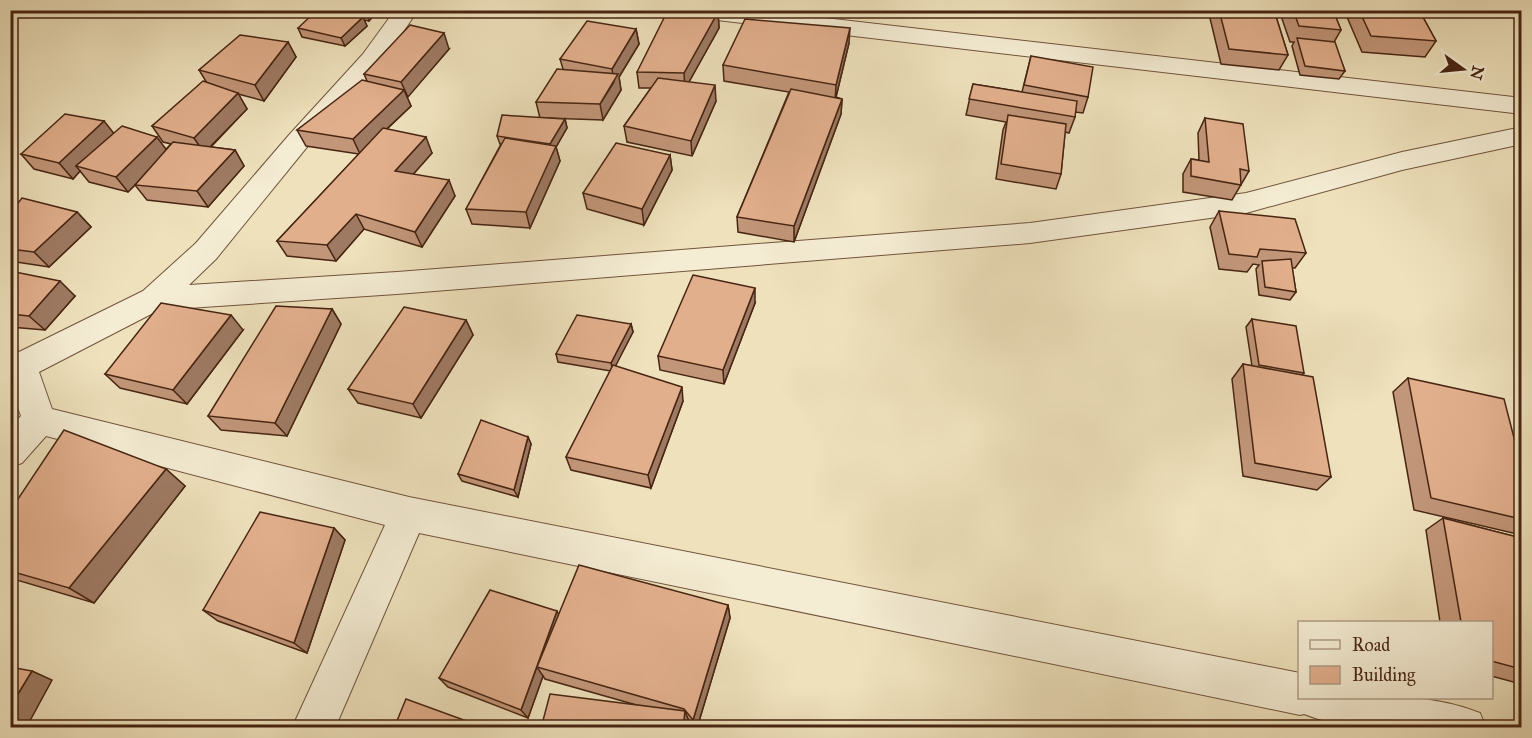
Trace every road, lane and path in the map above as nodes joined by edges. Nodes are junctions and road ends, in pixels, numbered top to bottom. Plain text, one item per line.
1 (407, 10) edge
2 (702, 11) edge
3 (1521, 106) edge
4 (1521, 135) edge
5 (154, 299) junction
6 (16, 365) edge
7 (39, 420) junction
8 (10, 452) edge
9 (409, 514) junction
10 (1298, 694) edge
11 (1322, 699) edge
12 (313, 728) edge
13 (1465, 728) edge

1 - 5 street
2 - 3 street
4 - 5 street
5 - 6 street
6 - 7 street
7 - 8 street
7 - 9 street
9 - 10 street
9 - 12 street
11 - 13 street

